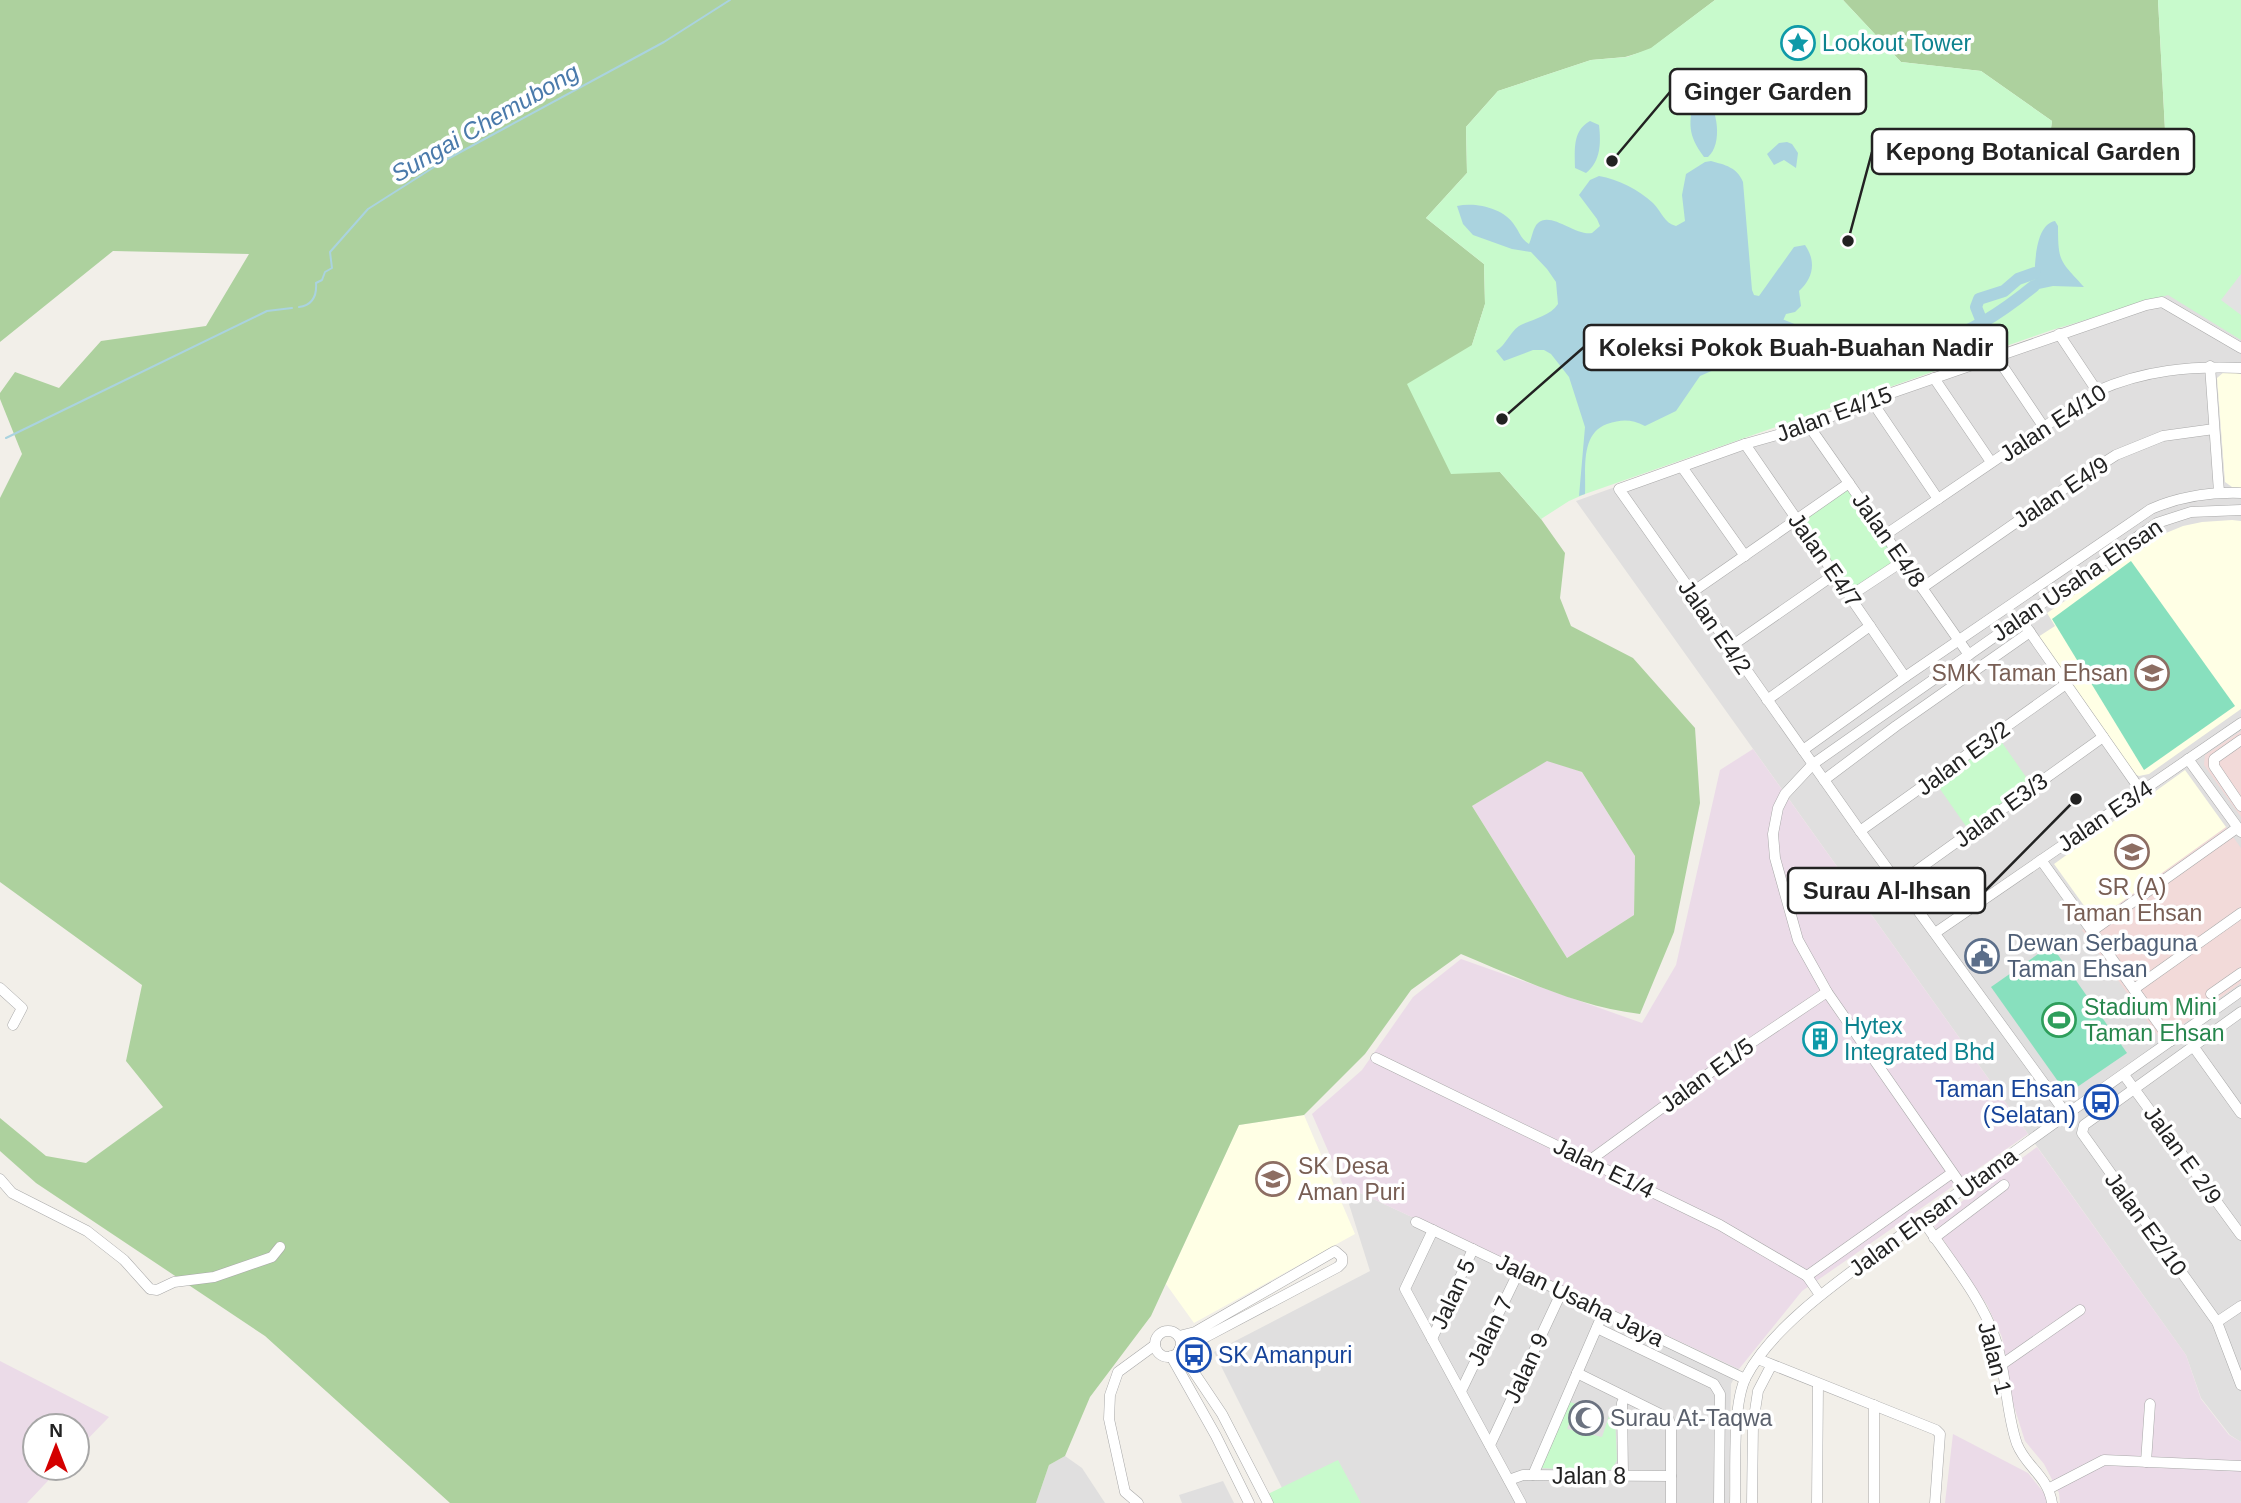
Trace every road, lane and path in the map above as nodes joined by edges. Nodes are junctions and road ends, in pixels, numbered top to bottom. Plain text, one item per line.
1 (2059, 334) junction
2 (2241, 348) edge
3 (1996, 356) junction
4 (2210, 366) junction
5 (2241, 368) edge
6 (1934, 378) junction
7 (2097, 391) junction
8 (1871, 400) junction
9 (1810, 426) junction
10 (2043, 426) junction
11 (2214, 429) junction
12 (1745, 444) junction
13 (1991, 462) junction
14 (1682, 467) junction
15 (1849, 483) junction
16 (1619, 489) joint
17 (2219, 492) junction
18 (2241, 494) edge
19 (1938, 499) junction
20 (2151, 509) junction
21 (2241, 510) edge
22 (1797, 520) junction
23 (2157, 523) junction
24 (1885, 535) junction
25 (1745, 556) junction
26 (1903, 561) junction
27 (1835, 575) junction
28 (1922, 588) junction
29 (1691, 593) junction
30 (1850, 596) junction
31 (2020, 618) junction
32 (1870, 626) junction
33 (2030, 632) junction
34 (1959, 640) junction
35 (1730, 647) junction
36 (1969, 655) junction
37 (1905, 677) junction
38 (2066, 684) junction
39 (1767, 700) junction
40 (2241, 723) edge
41 (2103, 737) junction
42 (2241, 740) edge
43 (1803, 750) junction
44 (2188, 759) junction
45 (1813, 764) junction
46 (1824, 780) junction
47 (2141, 792) junction
48 (2241, 806) edge
49 (2239, 830) edge
50 (1860, 831) junction
51 (2041, 860) junction
52 (1898, 884) junction
53 (2241, 913) edge
54 (2092, 931) junction
55 (1935, 933) junction
56 (2241, 973) edge
57 (0, 988) edge
58 (2134, 989) junction
59 (1827, 992) junction
60 (2241, 992) edge
61 (2211, 995) dead end
62 (2241, 1012) edge
63 (13, 1025) dead end
64 (2171, 1041) junction
65 (2193, 1046) junction
66 (1376, 1058) dead end
67 (2124, 1075) junction
68 (2134, 1088) junction
69 (2237, 1100) edge
70 (2241, 1113) edge
71 (2067, 1115) junction
72 (1589, 1161) junction
73 (1952, 1172) junction
74 (0, 1179) edge
75 (2004, 1185) dead end
76 (1964, 1189) junction
77 (1922, 1219) junction
78 (1416, 1222) dead end
79 (1433, 1230) junction
80 (2241, 1235) edge
81 (1934, 1238) junction
82 (281, 1247) dead end
83 (1474, 1249) junction
84 (1520, 1271) junction
85 (1807, 1276) junction
86 (1562, 1291) junction
87 (1820, 1296) junction
88 (2241, 1306) edge
89 (2080, 1310) dead end
90 (1604, 1311) junction
91 (2217, 1322) junction
92 (1597, 1328) junction
93 (1179, 1336) junction
94 (1432, 1339) junction
95 (1155, 1345) junction
96 (1177, 1351) junction
97 (1758, 1359) junction
98 (1771, 1366) junction
99 (2001, 1366) junction
100 (1577, 1373) junction
101 (1745, 1379) junction
102 (1818, 1384) junction
103 (2241, 1385) edge
104 (1461, 1391) junction
105 (1625, 1396) junction
106 (2150, 1404) dead end
107 (1874, 1405) junction
108 (1490, 1445) junction
109 (2146, 1462) junction
110 (2241, 1466) edge
111 (1533, 1475) junction
112 (1623, 1476) junction
113 (1671, 1476) junction
114 (1509, 1480) junction
115 (2050, 1489) junction
116 (1138, 1503) edge
117 (1249, 1503) edge
118 (1268, 1503) edge
119 (1521, 1503) edge
120 (1671, 1503) edge
121 (1719, 1503) edge
122 (1735, 1503) edge
123 (1752, 1503) edge
124 (1817, 1503) edge
125 (1874, 1503) edge
126 (1936, 1503) edge
127 (2052, 1503) edge

1 - 2 street, Jalan E4/15
1 - 3 street, Jalan E4/15
1 - 7 street
3 - 6 street, Jalan E4/15
3 - 10 street
4 - 5 street, Jalan E4/10
4 - 7 street, Jalan E4/10
4 - 11 street
6 - 8 street, Jalan E4/15
6 - 13 street
7 - 10 street, Jalan E4/10
8 - 9 street, Jalan E4/15
8 - 19 street
9 - 12 street, Jalan E4/15
9 - 15 street, Jalan E4/8
10 - 13 street, Jalan E4/10
11 - 17 street
11 - 28 street, Jalan E4/9
12 - 14 street, Jalan E4/15
12 - 22 street, Jalan E4/7
13 - 19 street, Jalan E4/10
14 - 16 street, Jalan E4/15
14 - 25 street
15 - 22 street
15 - 24 street, Jalan E4/8
16 - 29 street, Jalan E4/2
17 - 18 street
17 - 20 street
19 - 24 street, Jalan E4/10
20 - 23 street
20 - 34 street
21 - 23 street, Jalan Usaha Ehsan
22 - 25 street
22 - 27 street, Jalan E4/7
23 - 31 street, Jalan Usaha Ehsan
24 - 26 street, Jalan E4/8
25 - 29 street
26 - 28 street, Jalan E4/8
26 - 30 street
27 - 30 street, Jalan E4/7
27 - 35 street
28 - 34 street, Jalan E4/8
29 - 35 street, Jalan E4/2
30 - 32 street, Jalan E4/7
31 - 33 street
31 - 36 street, Jalan Usaha Ehsan
32 - 37 street, Jalan E4/7
32 - 39 street
33 - 38 street
33 - 46 street
34 - 36 street, Jalan E4/8
34 - 37 street
35 - 39 street, Jalan E4/2
36 - 45 street, Jalan Usaha Ehsan
37 - 43 street
38 - 41 street
38 - 50 street, Jalan E3/2
39 - 43 street, Jalan E4/2
40 - 44 street, Jalan E3/4
41 - 47 street
41 - 52 street, Jalan E3/3
42 - 48 street
43 - 45 street, Jalan E4/2
44 - 47 street, Jalan E3/4
44 - 49 street
45 - 46 street, Jalan E4/2
45 - 59 street, Jalan Usaha Ehsan
46 - 50 street, Jalan E4/2
47 - 51 street, Jalan E3/4
49 - 54 street
50 - 52 street, Jalan E4/2
51 - 54 street
51 - 55 street, Jalan E3/4
52 - 55 street, Jalan E4/2
53 - 58 street
54 - 58 street
55 - 71 street, Jalan E4/2
56 - 61 street
57 - 63 street
58 - 64 street
59 - 72 street, Jalan E1/5
59 - 73 street, Jalan Usaha Ehsan
60 - 64 street, Jalan Ehsan Utama
62 - 65 street
64 - 67 street, Jalan Ehsan Utama
65 - 68 street
65 - 69 street
66 - 72 street, Jalan E1/4
67 - 68 street, Jalan E 2/9
67 - 71 street, Jalan Ehsan Utama
68 - 80 street, Jalan E 2/9
68 - 91 street, Jalan E2/10
69 - 70 street
71 - 76 street, Jalan Ehsan Utama
72 - 85 street, Jalan E1/4
73 - 76 street, Jalan Usaha Ehsan
73 - 85 street
74 - 82 street
75 - 81 street
76 - 77 street, Jalan Ehsan Utama
77 - 81 street, Jalan 1
77 - 87 street, Jalan Ehsan Utama
78 - 79 street, Jalan Usaha Jaya
79 - 83 street, Jalan Usaha Jaya
79 - 94 street
81 - 99 street, Jalan 1
83 - 84 street, Jalan Usaha Jaya
83 - 94 street, Jalan 5
84 - 86 street, Jalan Usaha Jaya
84 - 104 street, Jalan 7
85 - 87 street, Jalan E1/4
86 - 90 street, Jalan Usaha Jaya
86 - 108 street, Jalan 9
87 - 97 street, Jalan Ehsan Utama
88 - 91 street
89 - 99 street
90 - 92 street
90 - 101 street, Jalan Usaha Jaya
91 - 103 street, Jalan E2/10
92 - 100 street
92 - 121 street
93 - 95 street
93 - 96 street
93 - 96 street
94 - 104 street
95 - 96 street
95 - 116 street
96 - 117 street
96 - 118 street
97 - 98 street
97 - 101 street, Jalan Ehsan Utama
98 - 102 street
98 - 123 street
99 - 115 street, Jalan 1
100 - 105 street
100 - 111 street
101 - 122 street
102 - 107 street
102 - 124 street
104 - 108 street
105 - 112 street
105 - 113 street
106 - 109 street
107 - 125 street
107 - 126 street
108 - 114 street
109 - 110 street
109 - 115 street
111 - 112 street, Jalan 8
111 - 114 street, Jalan 8
112 - 113 street, Jalan 8
113 - 120 street
114 - 119 street
115 - 127 street, Jalan 1

